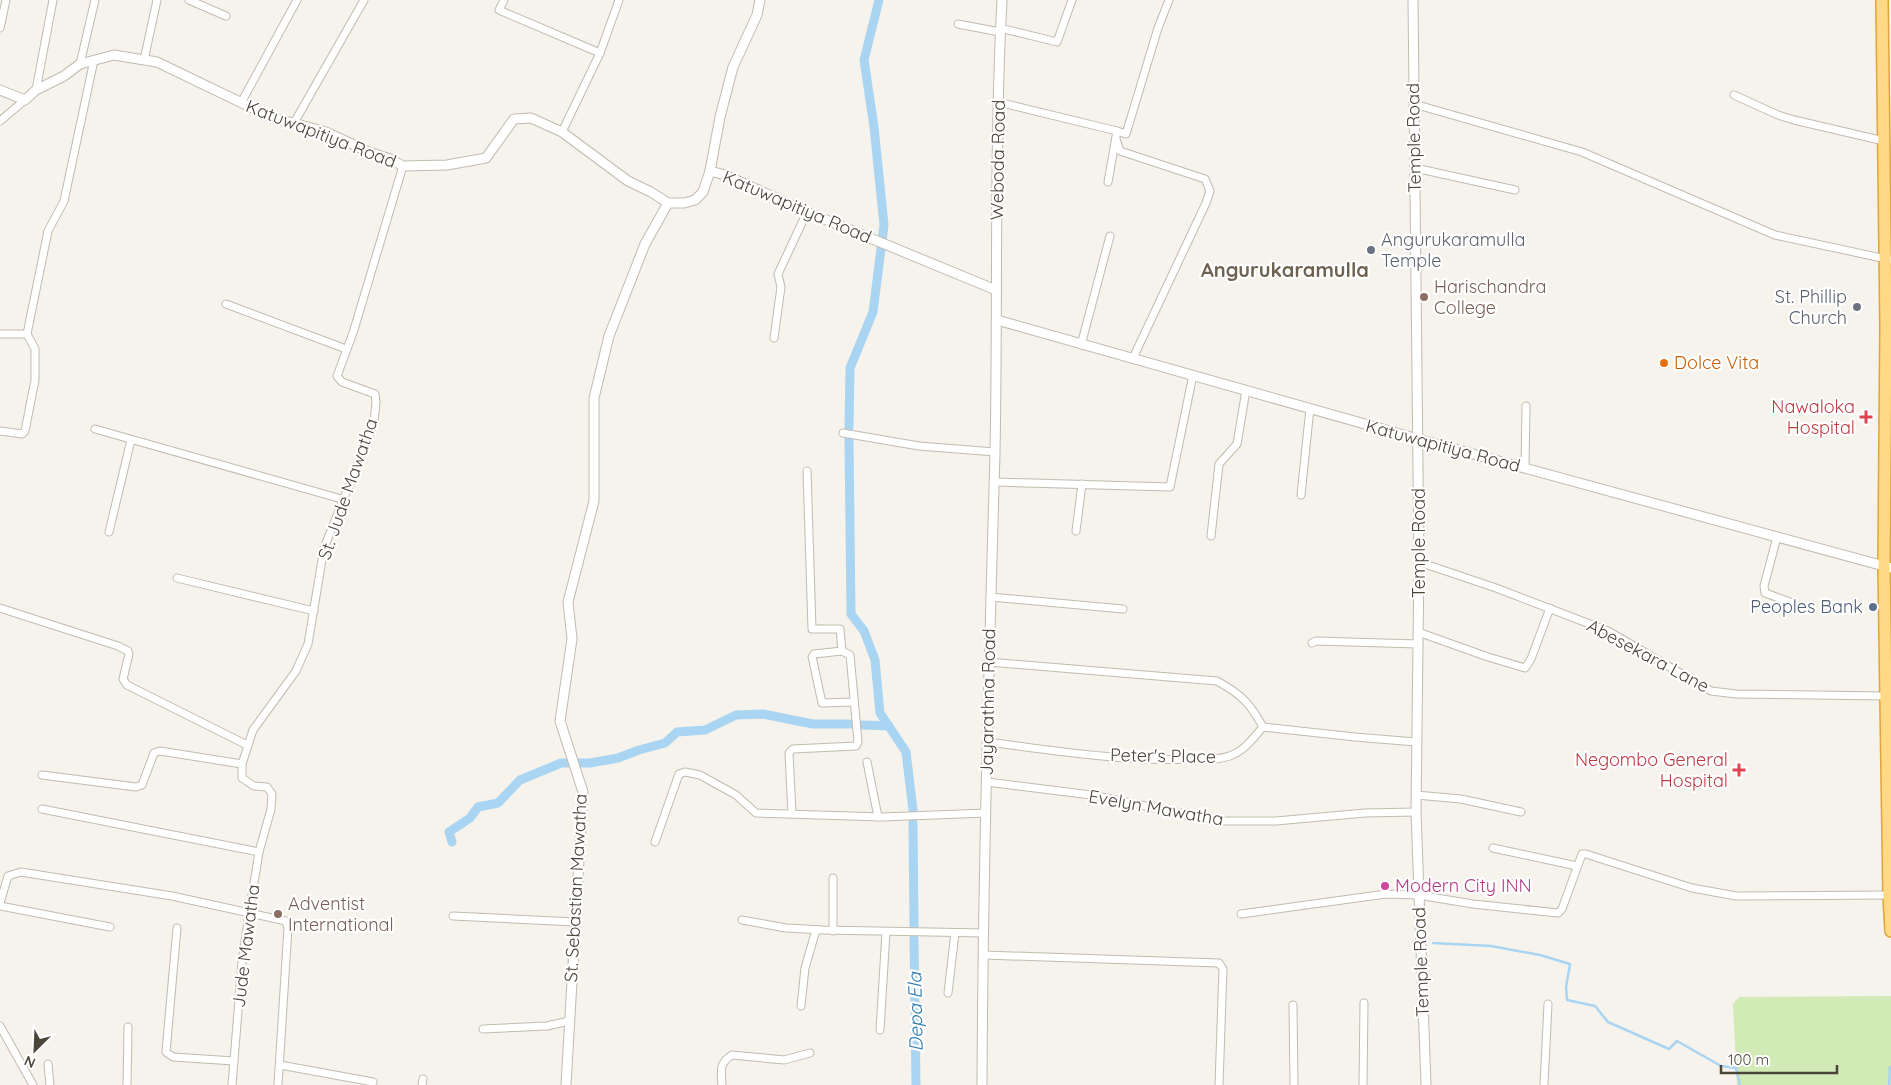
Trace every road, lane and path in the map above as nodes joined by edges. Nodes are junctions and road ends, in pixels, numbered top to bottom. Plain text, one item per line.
1 (6, 0) edge
2 (53, 0) edge
3 (95, 0) edge
4 (157, 0) edge
5 (189, 0) edge
6 (297, 0) edge
7 (364, 0) edge
8 (504, 0) edge
9 (620, 0) edge
10 (760, 0) edge
11 (1002, 0) edge
12 (1072, 0) edge
13 (1169, 0) edge
14 (1413, 0) edge
15 (1882, 0) edge
16 (226, 16) dead end
17 (958, 24) dead end
18 (0, 28) edge
19 (1000, 30) junction
20 (600, 53) junction
21 (94, 60) junction
22 (144, 60) junction
23 (80, 64) junction
24 (0, 90) edge
25 (36, 90) junction
26 (1734, 95) dead end
27 (25, 100) junction
28 (998, 102) junction
29 (241, 103) junction
30 (1414, 104) junction
31 (0, 121) edge
32 (294, 123) junction
33 (1117, 131) junction
34 (562, 132) junction
35 (1116, 139) junction
36 (1884, 141) junction
37 (403, 166) junction
38 (1415, 168) junction
39 (710, 171) junction
40 (1108, 182) dead end
41 (1515, 190) dead end
42 (668, 203) junction
43 (807, 212) junction
44 (1110, 236) dead end
45 (1888, 260) edge
46 (996, 290) junction
47 (226, 304) dead end
48 (996, 320) junction
49 (0, 334) edge
50 (26, 334) junction
51 (774, 338) dead end
52 (1081, 345) junction
53 (346, 349) junction
54 (1133, 358) junction
55 (1193, 375) junction
56 (1246, 390) junction
57 (1526, 406) dead end
58 (1310, 408) junction
59 (95, 429) dead end
60 (0, 431) edge
61 (843, 433) dead end
62 (1418, 439) junction
63 (131, 440) junction
64 (995, 452) junction
65 (1525, 468) junction
66 (807, 471) dead end
67 (994, 482) junction
68 (1082, 484) junction
69 (1301, 495) dead end
70 (345, 500) junction
71 (1076, 531) dead end
72 (109, 532) dead end
73 (1211, 536) dead end
74 (1778, 537) junction
75 (1419, 562) junction
76 (1888, 567) edge
77 (177, 578) dead end
78 (990, 597) junction
79 (1790, 602) dead end
80 (0, 608) edge
81 (1123, 608) dead end
82 (1550, 608) junction
83 (314, 611) junction
84 (1418, 632) junction
85 (1312, 643) dead end
86 (1418, 644) junction
87 (842, 651) junction
88 (988, 662) junction
89 (1886, 696) junction
90 (854, 702) junction
91 (1263, 727) junction
92 (988, 742) junction
93 (1416, 742) junction
94 (247, 745) junction
95 (867, 762) dead end
96 (242, 764) junction
97 (42, 775) dead end
98 (987, 782) junction
99 (1416, 795) junction
100 (42, 809) dead end
101 (1416, 812) junction
102 (1522, 812) dead end
103 (792, 814) junction
104 (986, 814) junction
105 (878, 817) junction
106 (655, 842) dead end
107 (1493, 848) dead end
108 (260, 852) junction
109 (1578, 866) junction
110 (833, 878) dead end
111 (1418, 895) junction
112 (1889, 895) junction
113 (0, 904) edge
114 (248, 914) junction
115 (1240, 914) dead end
116 (453, 916) dead end
117 (742, 920) dead end
118 (575, 922) junction
119 (110, 927) dead end
120 (178, 928) dead end
121 (816, 930) junction
122 (834, 931) junction
123 (886, 932) junction
124 (1891, 932) edge
125 (955, 933) junction
126 (984, 933) junction
127 (984, 955) junction
128 (948, 993) dead end
129 (1364, 1003) dead end
130 (1548, 1004) dead end
131 (1293, 1005) dead end
132 (801, 1006) dead end
133 (569, 1021) junction
134 (0, 1026) edge
135 (128, 1027) dead end
136 (483, 1029) dead end
137 (880, 1030) dead end
138 (810, 1053) dead end
139 (234, 1062) junction
140 (48, 1064) dead end
141 (280, 1065) junction
142 (373, 1082) dead end
143 (33, 1085) edge
144 (50, 1085) edge
145 (127, 1085) edge
146 (232, 1085) edge
147 (278, 1085) edge
148 (566, 1085) edge
149 (722, 1085) edge
150 (982, 1085) edge
151 (1219, 1085) edge
152 (1294, 1085) edge
153 (1363, 1085) edge
154 (1426, 1085) edge
155 (1544, 1085) edge

1 - 18 street
2 - 25 street
3 - 23 street
4 - 22 street
5 - 16 street
6 - 29 street
7 - 32 street
8 - 20 street
9 - 20 street
10 - 39 street
11 - 19 street, Weboda Road
12 - 19 street
13 - 33 street
14 - 30 street, Temple Road
15 - 36 highway
17 - 19 street
19 - 28 street, Weboda Road
20 - 34 street
21 - 22 street, Katuwapitiya Road
21 - 23 street, Katuwapitiya Road
21 - 50 street
22 - 29 street, Katuwapitiya Road
23 - 25 street, Katuwapitiya Road
24 - 27 street
25 - 27 street, Katuwapitiya Road
26 - 36 street
27 - 31 street
28 - 33 street
28 - 46 street, Weboda Road
29 - 32 street, Katuwapitiya Road
30 - 38 street, Temple Road
30 - 45 street
32 - 37 street, Katuwapitiya Road
33 - 35 street
34 - 37 street, Katuwapitiya Road
34 - 42 street, Katuwapitiya Road
35 - 40 street
35 - 54 street
36 - 45 highway
37 - 53 street, St. Jude Mawatha
38 - 41 street
38 - 62 street, Temple Road
39 - 42 street, Katuwapitiya Road
39 - 43 street, Katuwapitiya Road
42 - 118 street, St. Sebastian Mawatha
43 - 46 street, Katuwapitiya Road
43 - 51 street
44 - 52 street
45 - 76 highway
46 - 48 street, Weboda Road
47 - 53 street
48 - 52 street, Katuwapitiya Road
48 - 64 street, Jayarathna Road
49 - 50 street
50 - 60 street
52 - 54 street, Katuwapitiya Road
53 - 70 street, St. Jude Mawatha
54 - 55 street, Katuwapitiya Road
55 - 56 street, Katuwapitiya Road
55 - 68 street
56 - 58 street, Katuwapitiya Road
56 - 73 street
57 - 65 street
58 - 62 street, Katuwapitiya Road
58 - 69 street
59 - 63 street
61 - 64 street
62 - 65 street, Katuwapitiya Road
62 - 75 street, Temple Road
63 - 70 street
63 - 72 street
64 - 67 street, Jayarathna Road
65 - 74 street, Katuwapitiya Road
66 - 87 street
67 - 68 street
67 - 78 street, Jayarathna Road
68 - 71 street
70 - 83 street, St. Jude Mawatha
74 - 76 street, Katuwapitiya Road
74 - 79 street
75 - 82 street, Abesekara Lane
75 - 84 street, Temple Road
76 - 89 highway
77 - 83 street
78 - 81 street
78 - 88 street, Jayarathna Road
80 - 94 street
82 - 84 street
82 - 89 street, Abesekara Lane
83 - 94 street, St. Jude Mawatha
84 - 86 street, Temple Road
85 - 86 street
86 - 93 street, Temple Road
87 - 90 street
87 - 90 street
88 - 91 street
88 - 92 street, Jayarathna Road
89 - 112 highway
90 - 103 street
91 - 92 street, Peter's Place
91 - 93 street
92 - 98 street, Jayarathna Road
93 - 99 street, Temple Road
94 - 96 street, St. Jude Mawatha
95 - 105 street
96 - 97 street
96 - 108 street, Jude Mawatha
98 - 101 street, Evelyn Mawatha
98 - 104 street, Jayarathna Road
99 - 101 street, Temple Road
99 - 102 street
100 - 108 street
101 - 111 street, Temple Road
103 - 105 street
103 - 106 street
104 - 105 street
104 - 126 street, Jayarathna Road
107 - 109 street
108 - 114 street, Jude Mawatha
109 - 111 street
109 - 112 street
110 - 122 street
111 - 115 street
111 - 154 street, Temple Road
112 - 124 highway
113 - 114 street
113 - 119 street
114 - 139 street, Jude Mawatha
114 - 141 street
116 - 118 street
117 - 121 street
118 - 133 street, St. Sebastian Mawatha
120 - 139 street
121 - 122 street
121 - 132 street
122 - 123 street
123 - 125 street
123 - 137 street
125 - 126 street
125 - 128 street
126 - 127 street, Jayarathna Road
127 - 150 street, Jayarathna Road
127 - 151 street
129 - 153 street
130 - 155 street
131 - 152 street
133 - 136 street
133 - 148 street, St. Sebastian Mawatha
134 - 143 street
135 - 145 street
138 - 149 street
139 - 146 street, Jude Mawatha
140 - 144 street
141 - 142 street
141 - 147 street

